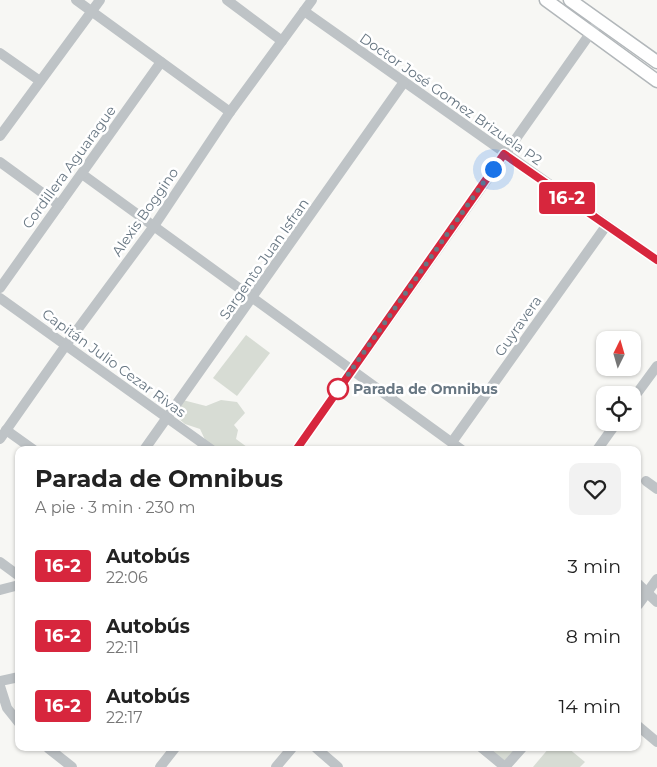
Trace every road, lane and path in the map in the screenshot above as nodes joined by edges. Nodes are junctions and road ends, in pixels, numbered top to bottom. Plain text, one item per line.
1 (76, 0) edge
2 (100, 0) edge
3 (227, 0) edge
4 (312, 0) edge
5 (546, 0) edge
6 (570, 0) edge
7 (92, 11) junction
8 (304, 11) junction
9 (598, 21) junction
10 (591, 33) junction
11 (282, 41) junction
12 (0, 54) edge
13 (655, 57) edge
14 (161, 62) junction
15 (40, 81) junction
16 (657, 81) edge
17 (404, 82) junction
18 (230, 112) junction
19 (0, 136) edge
20 (504, 154) junction
21 (0, 162) edge
22 (82, 174) junction
23 (59, 205) junction
24 (154, 226) junction
25 (606, 226) junction
26 (657, 260) edge
27 (0, 288) edge
28 (0, 298) edge
29 (253, 298) junction
30 (66, 345) junction
31 (657, 366) edge
32 (351, 370) junction
33 (641, 388) edge
34 (168, 419) junction
35 (611, 431) edge
36 (3, 434) edge
37 (452, 442) junction
38 (26, 446) edge
39 (147, 446) edge
40 (206, 446) edge
41 (299, 446) edge
42 (457, 446) edge
43 (600, 446) edge
44 (646, 481) dead end
45 (657, 489) edge
46 (0, 562) edge
47 (15, 573) edge
48 (657, 579) edge
49 (15, 586) edge
50 (641, 587) edge
51 (0, 590) edge
52 (646, 593) junction
53 (641, 600) edge
54 (657, 602) edge
55 (15, 678) edge
56 (0, 682) edge
57 (0, 686) edge
58 (15, 718) edge
59 (641, 729) edge
60 (657, 742) edge
61 (52, 751) edge
62 (173, 751) edge
63 (289, 751) edge
64 (319, 751) edge
65 (486, 751) edge
66 (519, 751) edge
67 (70, 766) edge
68 (160, 767) edge
69 (276, 767) edge
70 (338, 767) edge
71 (505, 767) edge

1 - 7 street
2 - 7 street
3 - 11 street
4 - 8 street, Alexis Boggino
5 - 10 main road
6 - 9 main road
7 - 14 street
7 - 15 street
8 - 11 street, Alexis Boggino
8 - 17 street, Doctor José Gomez Brizuela P2
9 - 10 street
9 - 13 main road
10 - 16 main road
10 - 20 street
11 - 18 street, Alexis Boggino
12 - 15 street
14 - 18 street
14 - 22 street, Cordillera Aguarague
15 - 19 street
17 - 20 street, Doctor José Gomez Brizuela P2
17 - 29 street, Sargento Juan Isfran
18 - 24 street, Alexis Boggino
20 - 25 street, Doctor José Gomez Brizuela P2
20 - 32 street
21 - 23 street
22 - 23 street, Cordillera Aguarague
22 - 24 street
23 - 27 street, Cordillera Aguarague
24 - 29 street
24 - 30 street, Alexis Boggino
25 - 26 street, Doctor José Gomez Brizuela P2
25 - 37 street, Guyravera
28 - 30 street, Capitán Julio Cezar Rivas
29 - 32 street
29 - 34 street, Sargento Juan Isfran
30 - 34 street, Capitán Julio Cezar Rivas
30 - 36 street, Alexis Boggino
31 - 33 street
32 - 37 street
32 - 41 street
34 - 39 street, Sargento Juan Isfran
34 - 40 street, Capitán Julio Cezar Rivas
35 - 43 street
36 - 38 street
37 - 42 street
44 - 45 street
46 - 47 street
48 - 52 street
49 - 51 street
50 - 52 street
52 - 53 street
52 - 54 street
55 - 56 street
57 - 58 street
59 - 60 street
61 - 67 street
62 - 68 street
63 - 69 street
64 - 70 street
65 - 71 street
66 - 71 street

